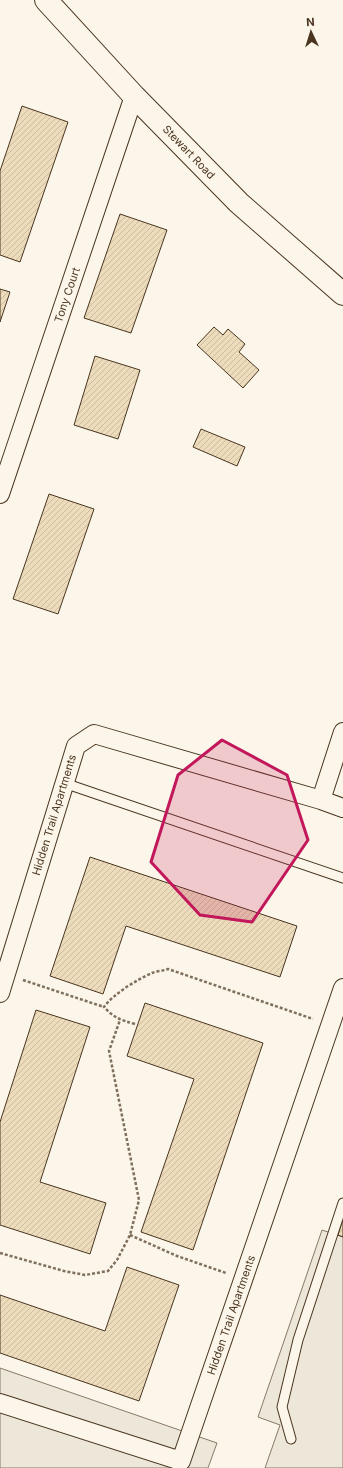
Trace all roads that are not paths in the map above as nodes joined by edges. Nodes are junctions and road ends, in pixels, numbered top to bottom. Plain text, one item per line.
1 (46, 0) edge
2 (134, 96) junction
3 (343, 294) edge
4 (0, 494) edge
5 (343, 732) edge
6 (64, 784) junction
7 (321, 800) junction
8 (343, 808) edge
9 (343, 878) edge
10 (343, 988) edge
11 (0, 993) edge
12 (343, 1203) edge
13 (0, 1402) edge
14 (291, 1439) dead end

1 - 2 street, Stewart Road
2 - 3 street, Stewart Road
2 - 4 street, Tony Court
5 - 7 street
6 - 7 street, Hidden Trail Apartments
6 - 9 lane
6 - 11 street, Hidden Trail Apartments
7 - 8 street, Hidden Trail Apartments
10 - 13 street, Hidden Trail Apartments
12 - 14 lane

